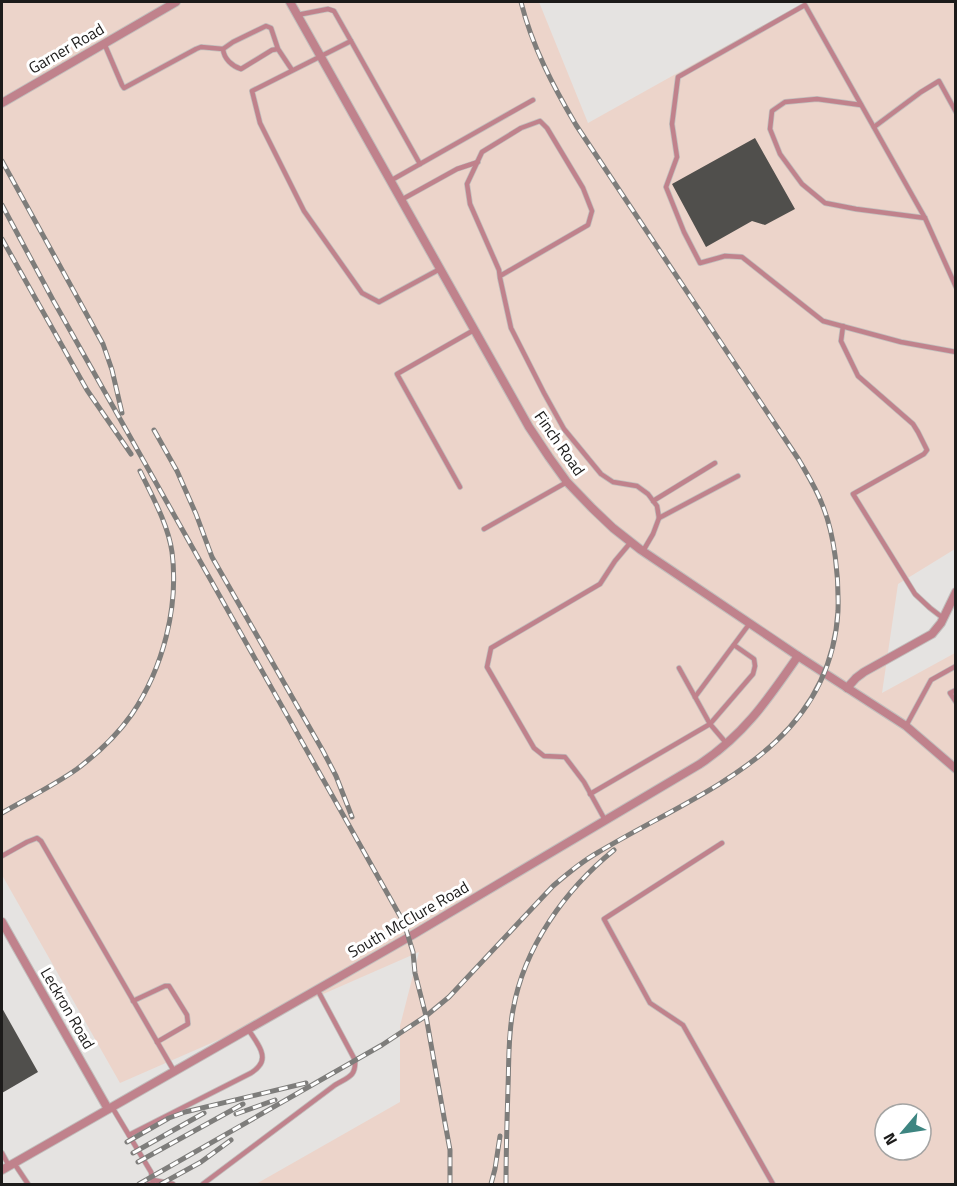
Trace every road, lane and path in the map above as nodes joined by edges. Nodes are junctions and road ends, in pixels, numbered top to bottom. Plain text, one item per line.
1 (176, 2) edge
2 (290, 2) edge
3 (297, 15) junction
4 (351, 40) junction
5 (104, 43) junction
6 (223, 49) junction
7 (278, 49) junction
8 (320, 56) junction
9 (292, 70) junction
10 (533, 100) dead end
11 (2, 103) edge
12 (861, 105) junction
13 (956, 112) edge
14 (874, 127) junction
15 (477, 162) junction
16 (420, 164) junction
17 (390, 181) junction
18 (401, 200) junction
19 (925, 218) junction
20 (440, 269) junction
21 (500, 276) junction
22 (956, 287) edge
23 (843, 326) junction
24 (474, 330) junction
25 (956, 352) edge
26 (715, 463) dead end
27 (738, 476) dead end
28 (567, 482) junction
29 (460, 487) dead end
30 (653, 501) junction
31 (659, 518) junction
32 (484, 529) dead end
33 (631, 542) junction
34 (643, 551) junction
35 (956, 592) edge
36 (943, 618) junction
37 (750, 623) junction
38 (734, 645) junction
39 (798, 656) junction
40 (956, 666) edge
41 (679, 668) dead end
42 (848, 688) junction
43 (956, 690) edge
44 (695, 697) junction
45 (956, 702) edge
46 (710, 724) junction
47 (906, 726) junction
48 (727, 744) junction
49 (956, 769) edge
50 (590, 794) junction
51 (605, 820) junction
52 (722, 843) dead end
53 (2, 856) edge
54 (2, 922) edge
55 (317, 989) junction
56 (133, 1001) junction
57 (248, 1029) junction
58 (157, 1042) junction
59 (174, 1071) junction
60 (110, 1108) junction
61 (129, 1135) junction
62 (2, 1153) edge
63 (8, 1166) edge
64 (151, 1182) edge
65 (28, 1185) edge
66 (172, 1185) edge
67 (203, 1185) edge
68 (773, 1185) edge

1 - 5 street, Garner Road
2 - 3 street, Finch Road
3 - 4 lane
3 - 8 street, Finch Road
4 - 8 lane
4 - 16 lane
5 - 6 lane
5 - 11 street, Garner Road
6 - 7 lane
6 - 7 lane
7 - 9 lane
8 - 9 lane
8 - 17 street, Finch Road
9 - 20 lane
10 - 16 lane
12 - 14 lane
12 - 19 lane
12 - 23 lane
13 - 14 lane
14 - 19 lane
15 - 18 lane
15 - 21 lane
15 - 21 lane
16 - 17 lane
17 - 18 street, Finch Road
18 - 20 street, Finch Road
19 - 22 lane
20 - 24 street, Finch Road
21 - 30 lane
23 - 25 lane
23 - 36 lane
24 - 28 street, Finch Road
24 - 29 lane
26 - 30 lane
27 - 31 lane
28 - 32 lane
28 - 33 street, Finch Road
30 - 31 lane
31 - 34 lane
33 - 34 street, Finch Road
33 - 50 lane
34 - 37 street, Finch Road
35 - 36 street
36 - 42 street
37 - 38 lane
37 - 39 street, Finch Road
38 - 44 lane
38 - 46 lane
39 - 42 street, Finch Road
39 - 48 street, South McClure Road
40 - 47 lane
41 - 44 lane
42 - 47 street, Finch Road
43 - 45 lane
44 - 46 lane
46 - 48 lane
46 - 50 lane
47 - 49 street, Finch Road
48 - 51 street, South McClure Road
50 - 51 lane
51 - 55 street, South McClure Road
52 - 68 lane
53 - 56 lane
54 - 60 street, Leckron Road
55 - 57 street, South McClure Road
55 - 67 lane
56 - 58 lane
56 - 58 lane
57 - 59 street, South McClure Road
57 - 61 lane
58 - 59 lane
59 - 60 street, South McClure Road
60 - 61 lane
60 - 63 street, South McClure Road
61 - 64 lane
62 - 63 lane
63 - 65 lane
64 - 66 lane

